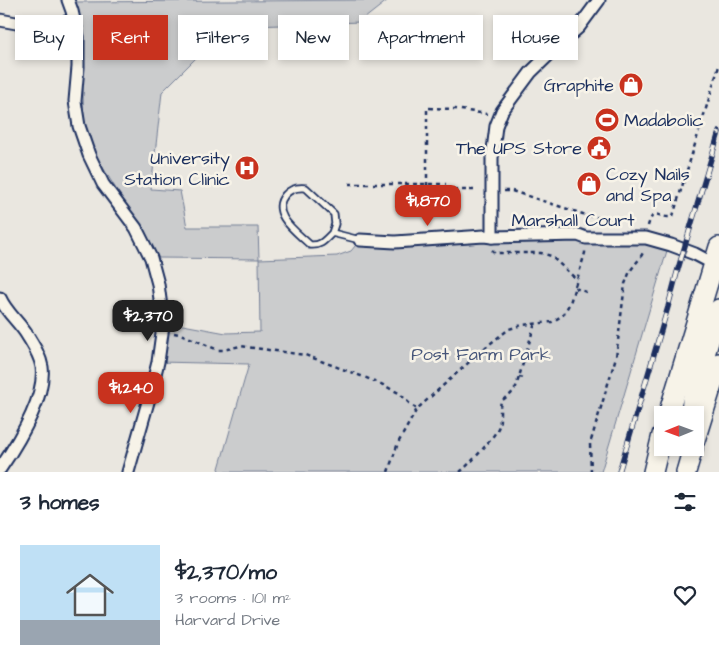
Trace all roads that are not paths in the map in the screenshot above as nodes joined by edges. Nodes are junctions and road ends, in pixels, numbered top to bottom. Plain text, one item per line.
1 (68, 0) edge
2 (600, 0) edge
3 (73, 15) edge
4 (0, 20) edge
5 (15, 22) edge
6 (78, 60) edge
7 (332, 234) junction
8 (360, 240) joint
9 (492, 243) junction
10 (717, 261) edge
11 (0, 298) edge
12 (719, 309) edge
13 (719, 362) edge
14 (671, 406) edge
15 (692, 406) edge
16 (704, 410) edge
17 (657, 456) edge
18 (690, 456) edge
19 (0, 469) edge
20 (128, 472) edge
21 (653, 472) edge
22 (686, 472) edge

1 - 3 street
2 - 9 street, Marshall Court
4 - 5 street
6 - 20 street
7 - 7 lane
7 - 8 lane
8 - 9 street
9 - 10 street, Marshall Court
10 - 14 main road
11 - 19 street
12 - 15 main road
13 - 16 main road
17 - 21 main road
18 - 22 main road

